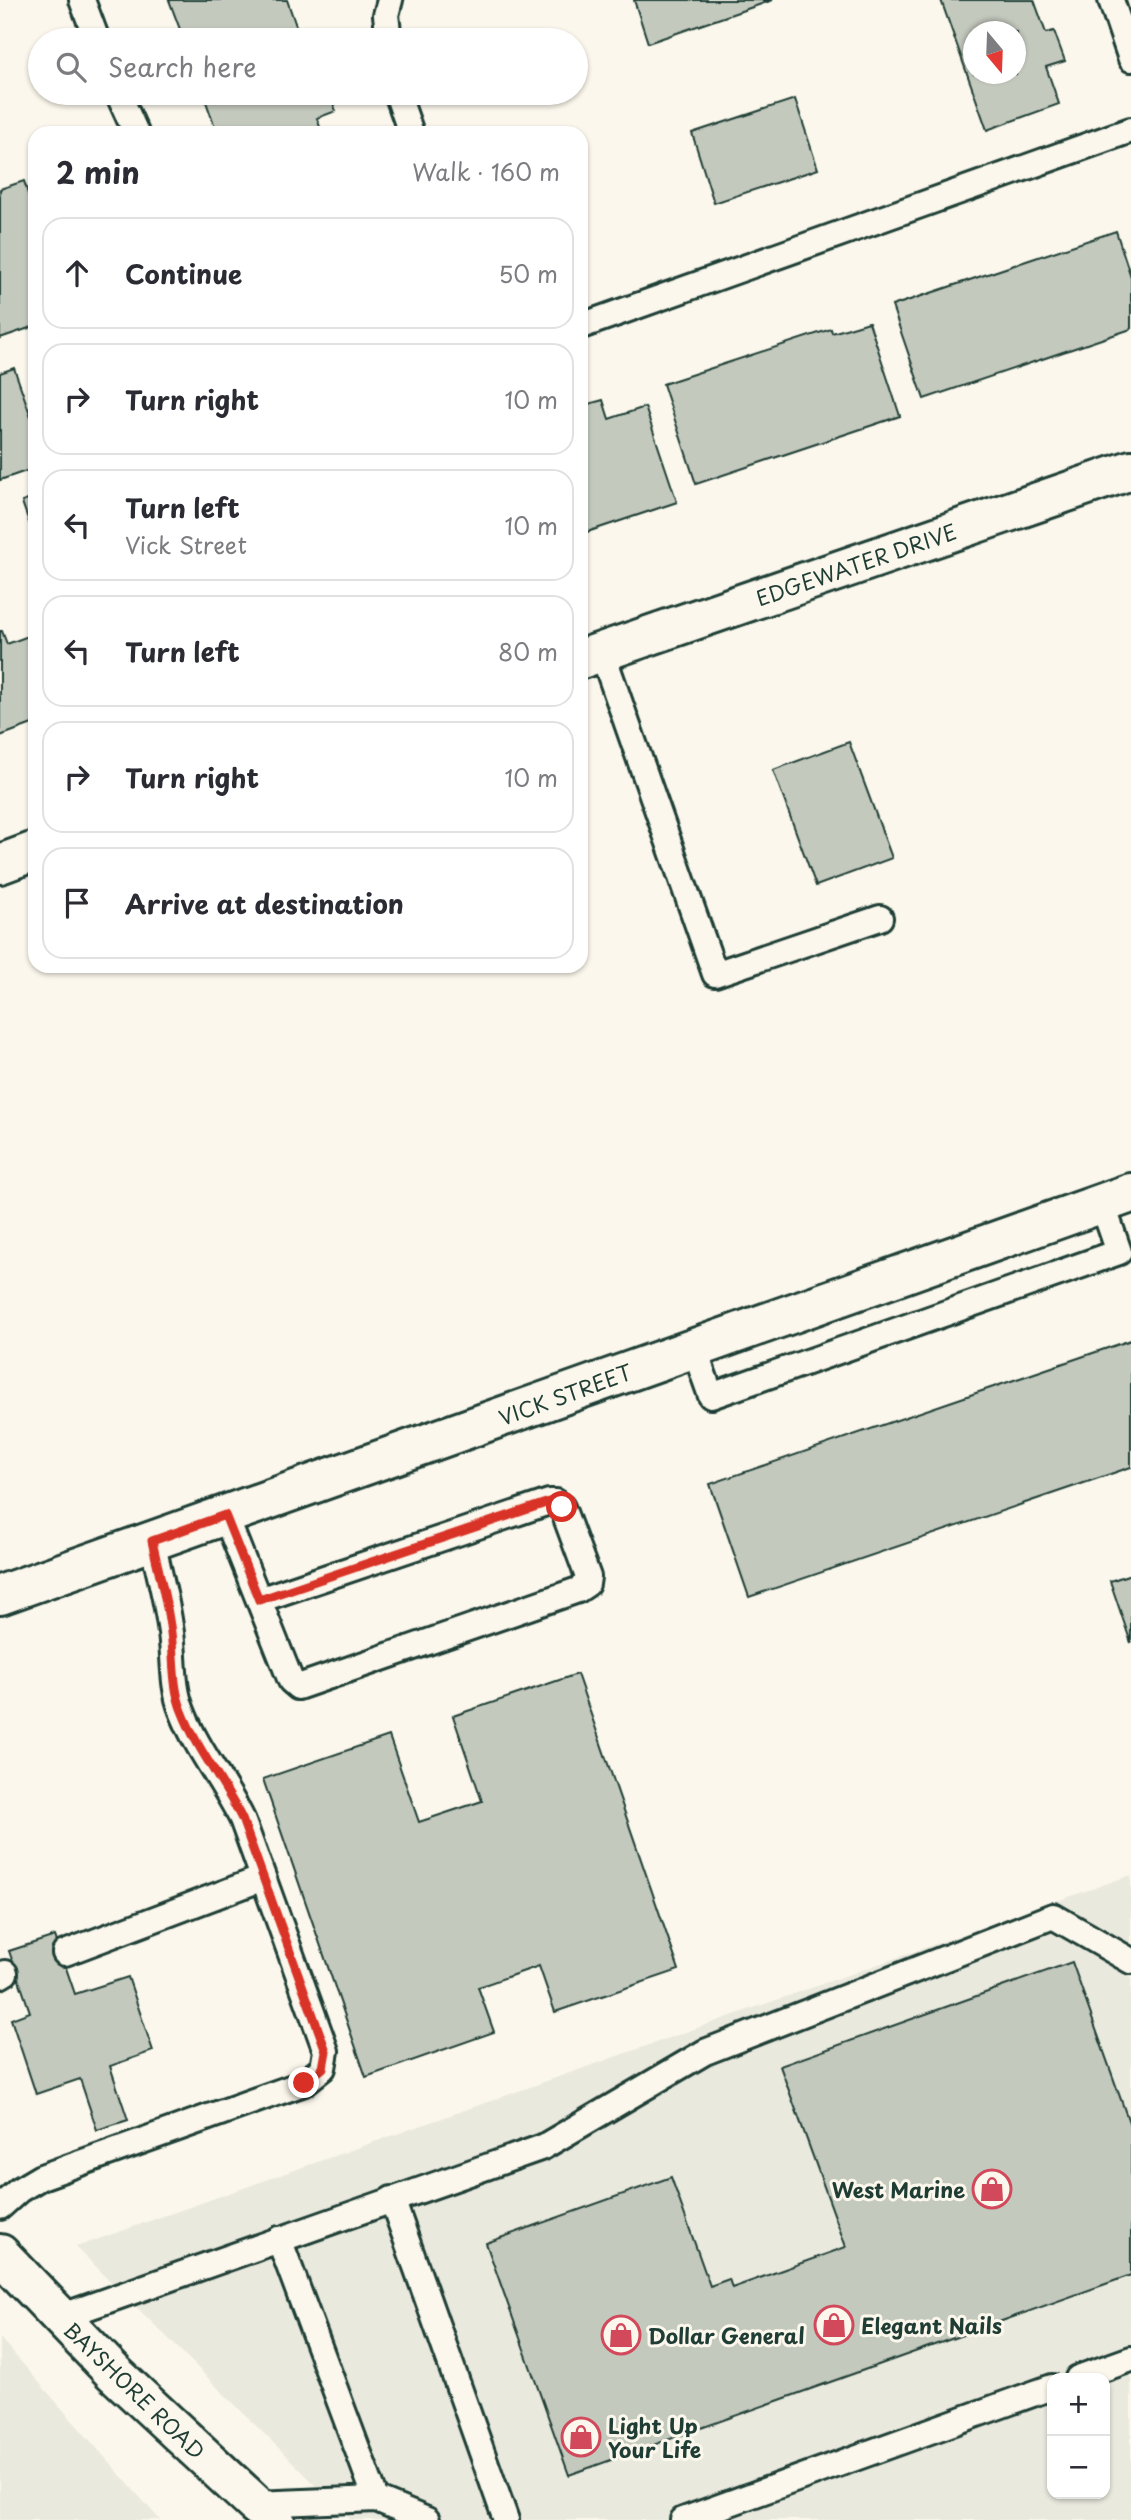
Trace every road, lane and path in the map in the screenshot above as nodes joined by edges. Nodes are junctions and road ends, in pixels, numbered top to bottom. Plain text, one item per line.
1 (82, 0) edge
2 (390, 0) edge
3 (1111, 0) edge
4 (92, 28) edge
5 (388, 28) edge
6 (1131, 59) edge
7 (123, 105) edge
8 (401, 105) edge
9 (133, 126) edge
10 (409, 126) edge
11 (1131, 130) edge
12 (588, 324) edge
13 (1131, 470) edge
14 (592, 656) edge
15 (28, 854) edge
16 (0, 864) edge
17 (880, 918) dead end
18 (1116, 1198) edge
19 (694, 1348) junction
20 (225, 1515) junction
21 (152, 1541) junction
22 (0, 1595) edge
23 (259, 1600) junction
24 (263, 1878) junction
25 (65, 1953) dead end
26 (1131, 1961) edge
27 (392, 2199) junction
28 (0, 2207) edge
29 (279, 2239) junction
30 (0, 2254) edge
31 (60, 2317) junction
32 (1131, 2359) edge
33 (1092, 2373) edge
34 (1047, 2390) edge
35 (376, 2499) junction
36 (265, 2512) edge
37 (427, 2520) edge
38 (506, 2520) edge
39 (683, 2520) edge

1 - 4 lane
2 - 5 lane
3 - 6 lane
7 - 9 lane
8 - 10 lane
11 - 12 lane
13 - 14 street, EDGEWATER DRIVE
14 - 17 lane
15 - 16 street
18 - 19 street, VICK STREET
18 - 19 lane
19 - 20 street, VICK STREET
20 - 21 street, VICK STREET
20 - 23 lane
21 - 22 street, VICK STREET
21 - 24 lane
23 - 23 lane
24 - 25 lane
24 - 28 lane
26 - 27 lane
27 - 29 lane
27 - 38 lane
29 - 31 lane
29 - 35 lane
30 - 31 street, BAYSHORE ROAD
31 - 36 street, BAYSHORE ROAD
32 - 33 lane
34 - 39 lane
35 - 36 lane
35 - 37 lane

